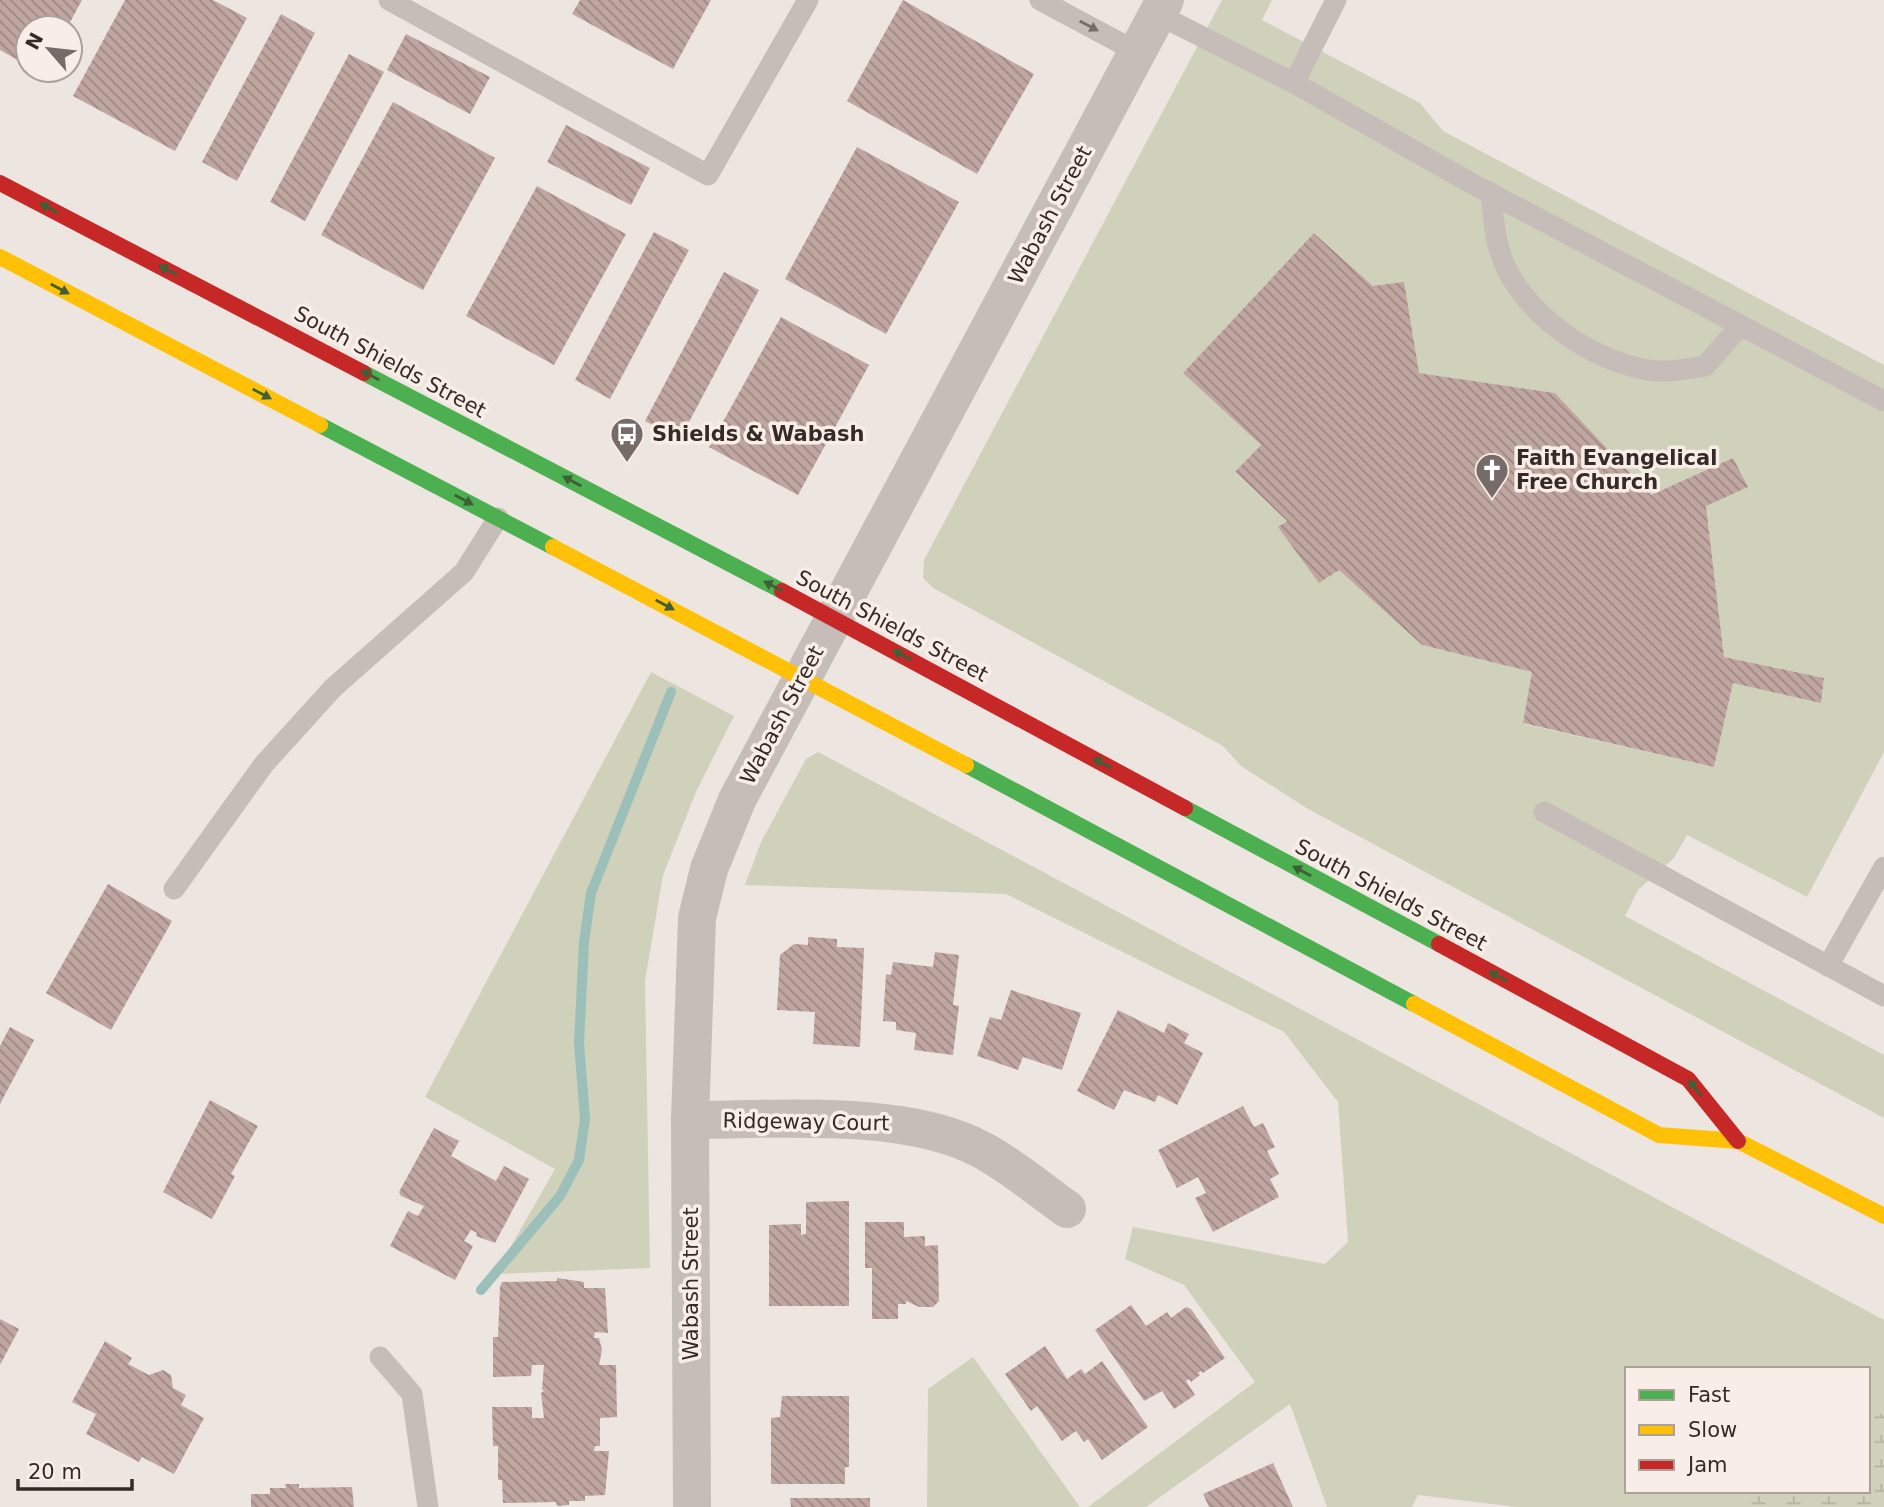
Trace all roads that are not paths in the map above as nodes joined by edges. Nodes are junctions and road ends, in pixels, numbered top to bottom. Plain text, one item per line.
1 (389, 0) edge
2 (808, 0) edge
3 (1040, 0) edge
4 (1336, 0) edge
5 (1161, 7) edge
6 (1137, 52) junction
7 (1294, 83) junction
8 (0, 183) edge
9 (1490, 193) junction
10 (0, 257) edge
11 (1740, 326) junction
12 (1884, 401) edge
13 (498, 518) junction
14 (834, 618) junction
15 (802, 678) junction
16 (1544, 813) dead end
17 (1884, 867) edge
18 (174, 890) dead end
19 (1828, 967) junction
20 (1884, 996) edge
21 (690, 1120) junction
22 (1738, 1141) junction
23 (1068, 1209) dead end
24 (1884, 1216) edge
25 (380, 1357) dead end
26 (428, 1507) edge
27 (692, 1507) edge

1 - 2 lane
3 -> 6 lane
4 - 7 lane
5 - 6 street, Wabash Street
5 - 7 lane
6 - 14 street, Wabash Street
7 - 9 lane
14 -> 8 main road, South Shields Street
9 - 11 lane
9 - 11 lane
10 -> 13 main road, South Shields Street
11 - 12 lane
13 -> 15 main road, South Shields Street
13 - 18 lane
14 - 15 street, Wabash Street
22 -> 14 main road, South Shields Street
15 - 21 street, Wabash Street
15 - 22 main road, South Shields Street
16 - 19 lane
17 - 19 lane
19 - 20 lane
21 - 23 street, Ridgeway Court
21 - 27 street, Wabash Street
22 - 24 main road, South Shields Street
25 - 26 lane

